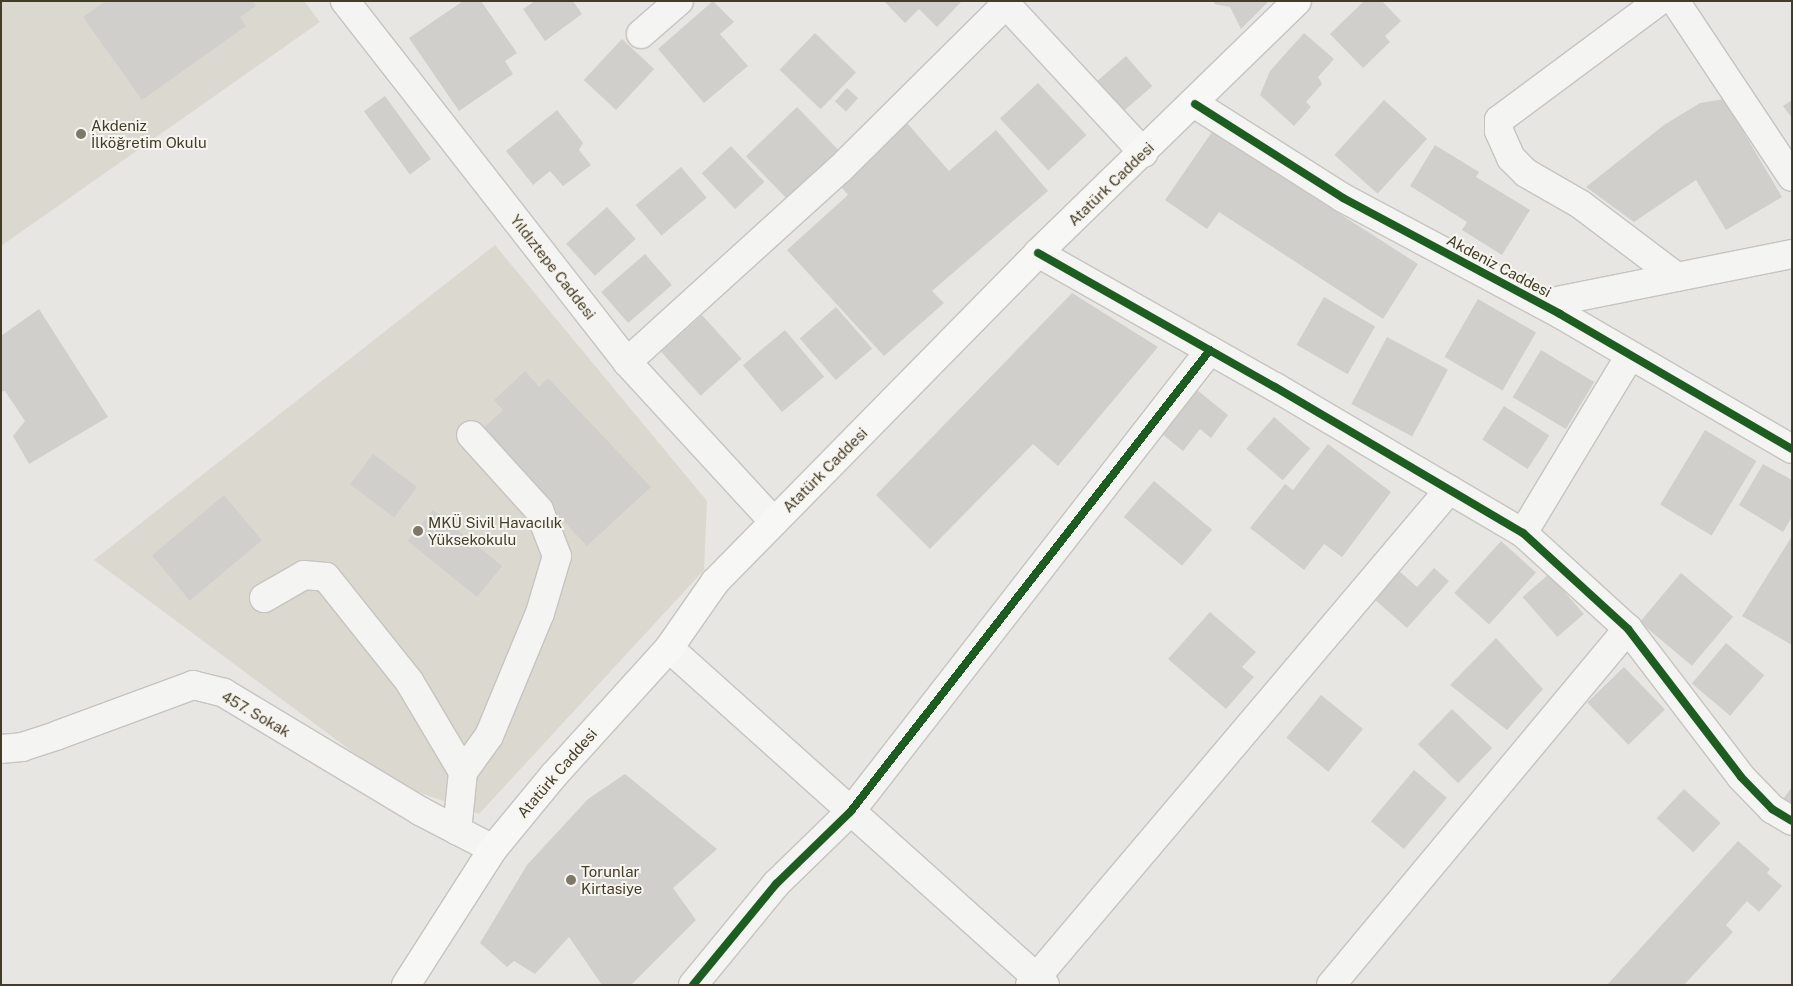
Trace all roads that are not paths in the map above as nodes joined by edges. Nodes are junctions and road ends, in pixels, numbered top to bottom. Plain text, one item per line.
1 (345, 1) edge
2 (679, 1) edge
3 (1297, 1) edge
4 (1659, 1) edge
5 (1675, 1) edge
6 (1005, 3) edge
7 (641, 34) dead end
8 (1195, 104) junction
9 (1144, 153) junction
10 (1792, 177) edge
11 (1038, 254) junction
12 (1792, 254) edge
13 (1677, 277) junction
14 (1542, 304) junction
15 (1210, 350) junction
16 (1629, 357) junction
17 (627, 362) junction
18 (471, 435) dead end
19 (1792, 449) edge
20 (1449, 490) junction
21 (774, 522) junction
22 (1523, 533) junction
23 (264, 598) dead end
24 (1628, 629) junction
25 (669, 648) junction
26 (1, 750) edge
27 (463, 772) junction
28 (851, 811) junction
29 (1792, 821) edge
30 (457, 831) junction
31 (493, 849) junction
32 (1037, 982) edge
33 (406, 985) edge
34 (693, 985) edge
35 (1331, 985) edge

1 - 17 street, Yıldıztepe Caddesi
2 - 7 street
3 - 8 main road, Atatürk Caddesi
4 - 13 street
5 - 10 street
6 - 9 street
6 - 17 street
8 - 9 main road, Atatürk Caddesi
8 - 14 street, Akdeniz Caddesi
9 - 11 main road, Atatürk Caddesi
11 - 15 street
11 - 21 main road, Atatürk Caddesi
12 - 13 street
13 - 14 street
14 - 16 street, Akdeniz Caddesi
15 - 20 street
15 - 28 street
16 - 19 street, Akdeniz Caddesi
16 - 22 street
17 - 21 street, Yıldıztepe Caddesi
18 - 27 street
20 - 22 street
20 - 32 street
21 - 25 main road, Atatürk Caddesi
22 - 24 street
23 - 27 street
24 - 29 street
24 - 35 street
25 - 28 street
25 - 31 main road, Atatürk Caddesi
26 - 30 street, 457. Sokak
27 - 30 street
28 - 32 street
28 - 34 street
30 - 31 street, 457. Sokak
31 - 33 main road, Atatürk Caddesi

